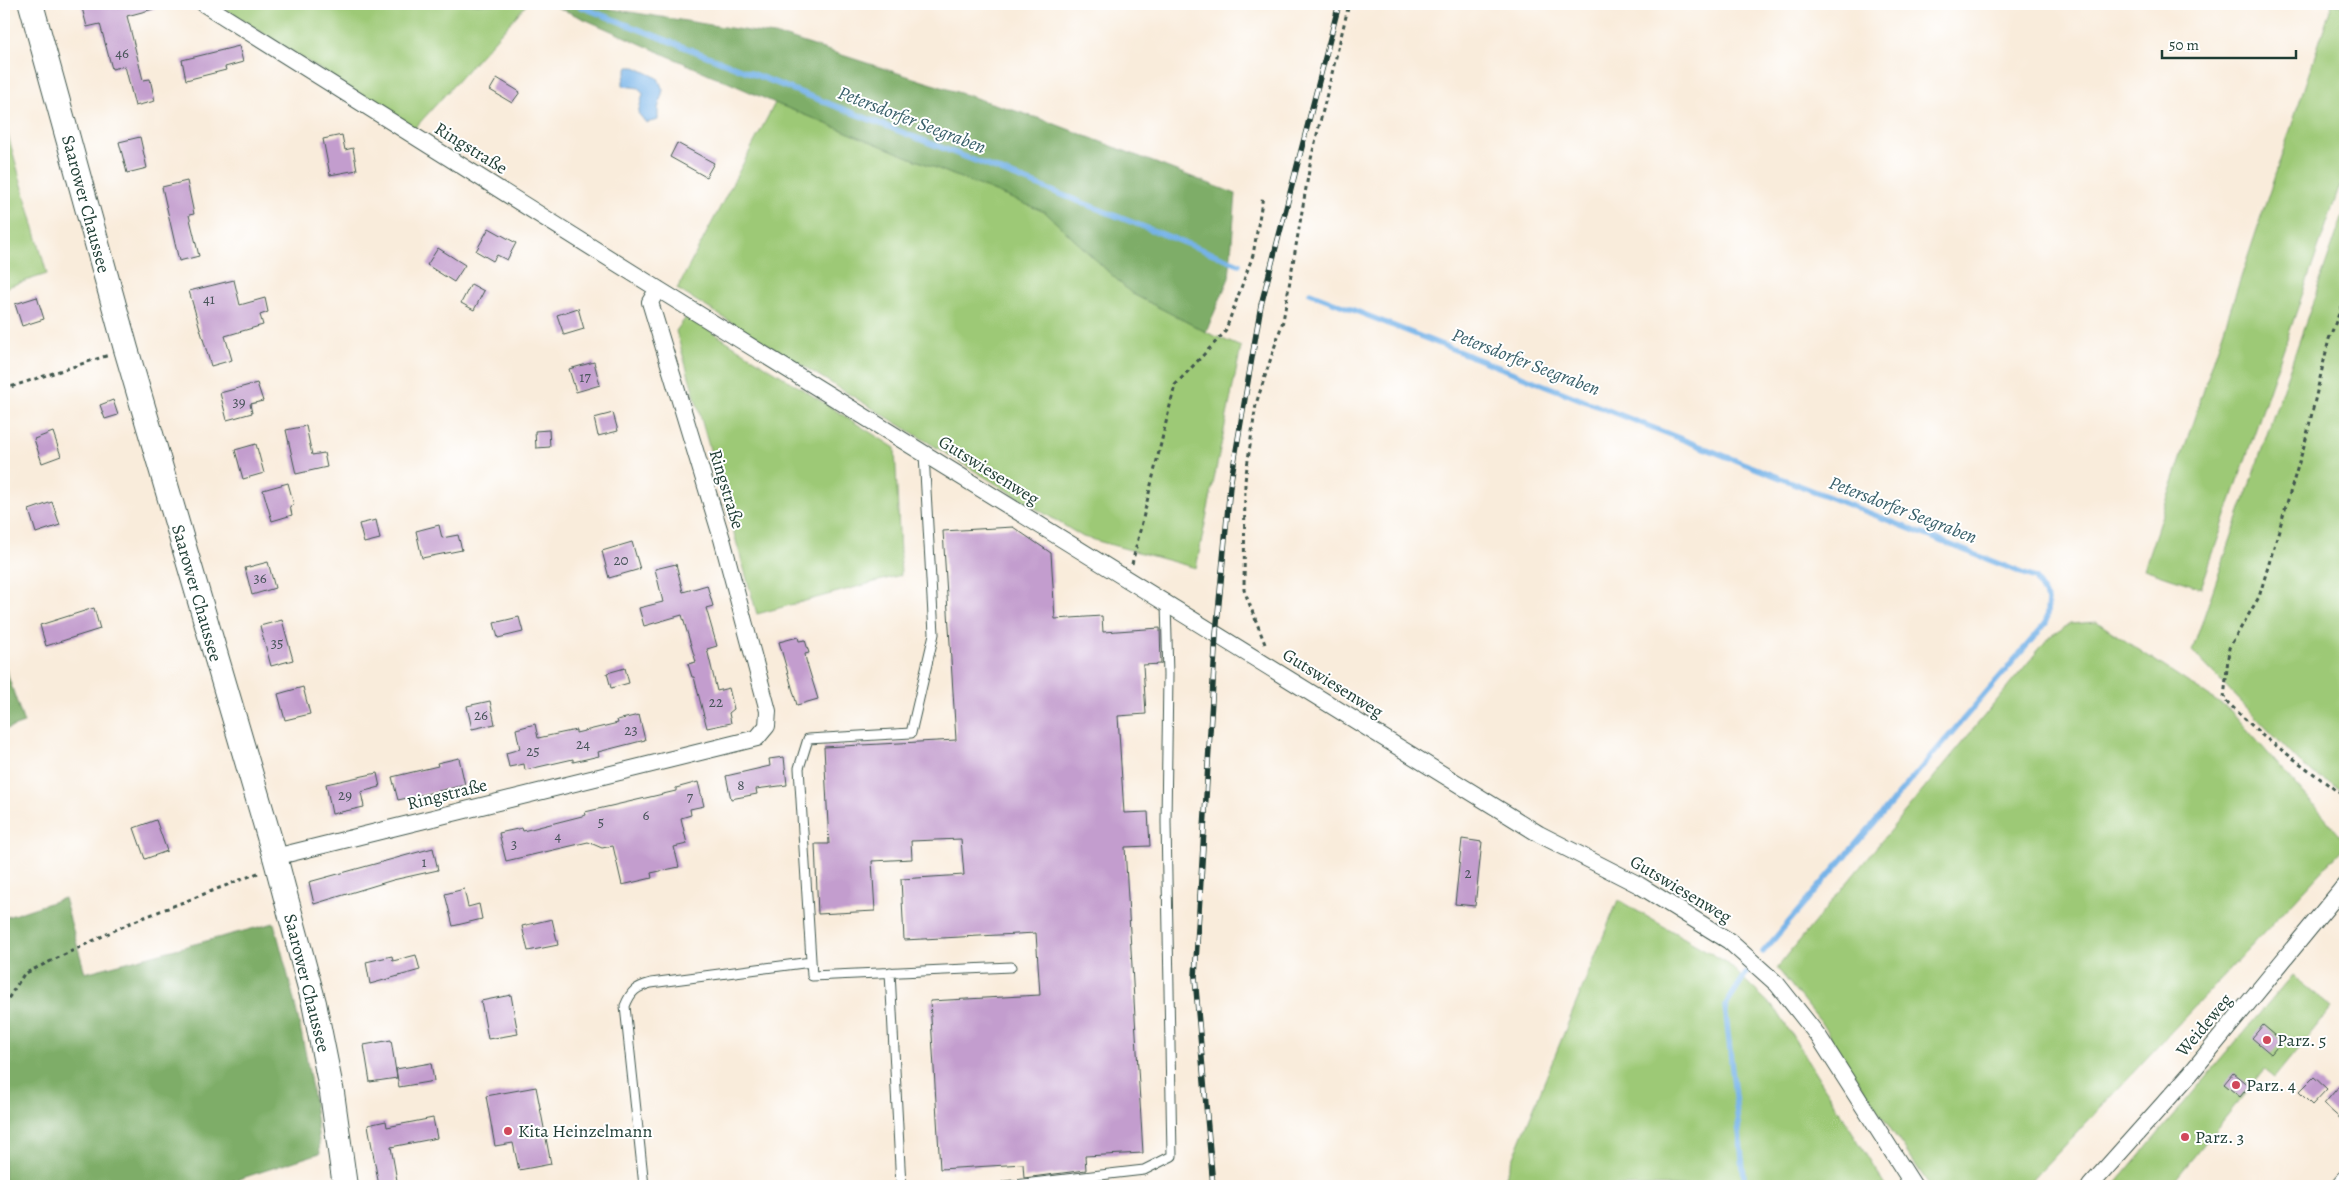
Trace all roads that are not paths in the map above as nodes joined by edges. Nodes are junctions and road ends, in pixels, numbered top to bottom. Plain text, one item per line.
1 (31, 4) edge
2 (204, 4) edge
3 (658, 289) junction
4 (924, 453) junction
5 (1166, 603) junction
6 (276, 861) junction
7 (2345, 885) edge
8 (811, 962) junction
9 (1011, 966) dead end
10 (890, 972) junction
11 (2345, 1179) edge
12 (345, 1186) edge
13 (644, 1186) edge
14 (901, 1186) edge
15 (1006, 1186) edge
16 (1914, 1186) edge
17 (2090, 1186) edge
18 (2339, 1186) edge

1 - 6 main road, Saarower Chaussee
2 - 3 street, Ringstraße
3 - 4 street, Gutswiesenweg
3 - 6 street, Ringstraße
4 - 5 street, Gutswiesenweg
4 - 8 lane
5 - 15 lane
5 - 16 street, Gutswiesenweg
6 - 12 main road, Saarower Chaussee
7 - 17 street, Weideweg
8 - 10 lane
8 - 13 lane
9 - 10 lane
10 - 14 lane
11 - 18 street

